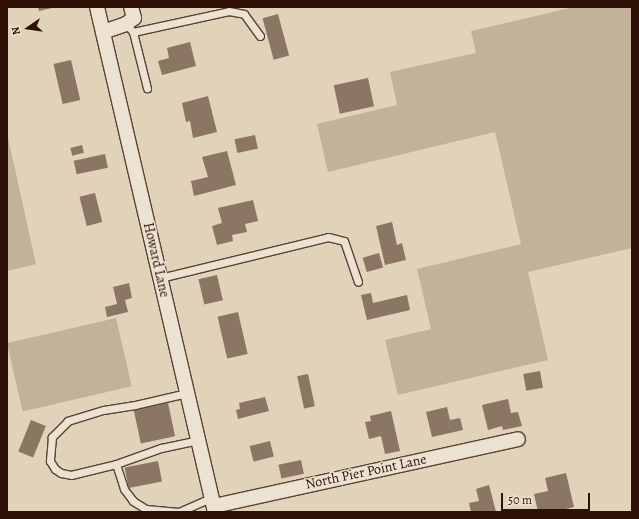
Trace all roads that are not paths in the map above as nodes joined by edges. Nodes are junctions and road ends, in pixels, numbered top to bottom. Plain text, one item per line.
1 (97, 7) edge
2 (131, 7) edge
3 (130, 28) junction
4 (103, 32) junction
5 (260, 36) dead end
6 (147, 88) dead end
7 (160, 278) junction
8 (358, 282) dead end
9 (187, 393) junction
10 (518, 439) dead end
11 (198, 440) junction
12 (116, 464) junction
13 (213, 505) edge

1 - 4 street, Howard Lane
2 - 3 street
3 - 4 street
3 - 5 lane
3 - 6 lane
4 - 7 street, Howard Lane
7 - 8 lane
7 - 9 street, Howard Lane
9 - 11 street, Howard Lane
9 - 12 lane
10 - 13 street, North Pier Point Lane
11 - 12 lane
11 - 13 street, Howard Lane
12 - 13 lane

